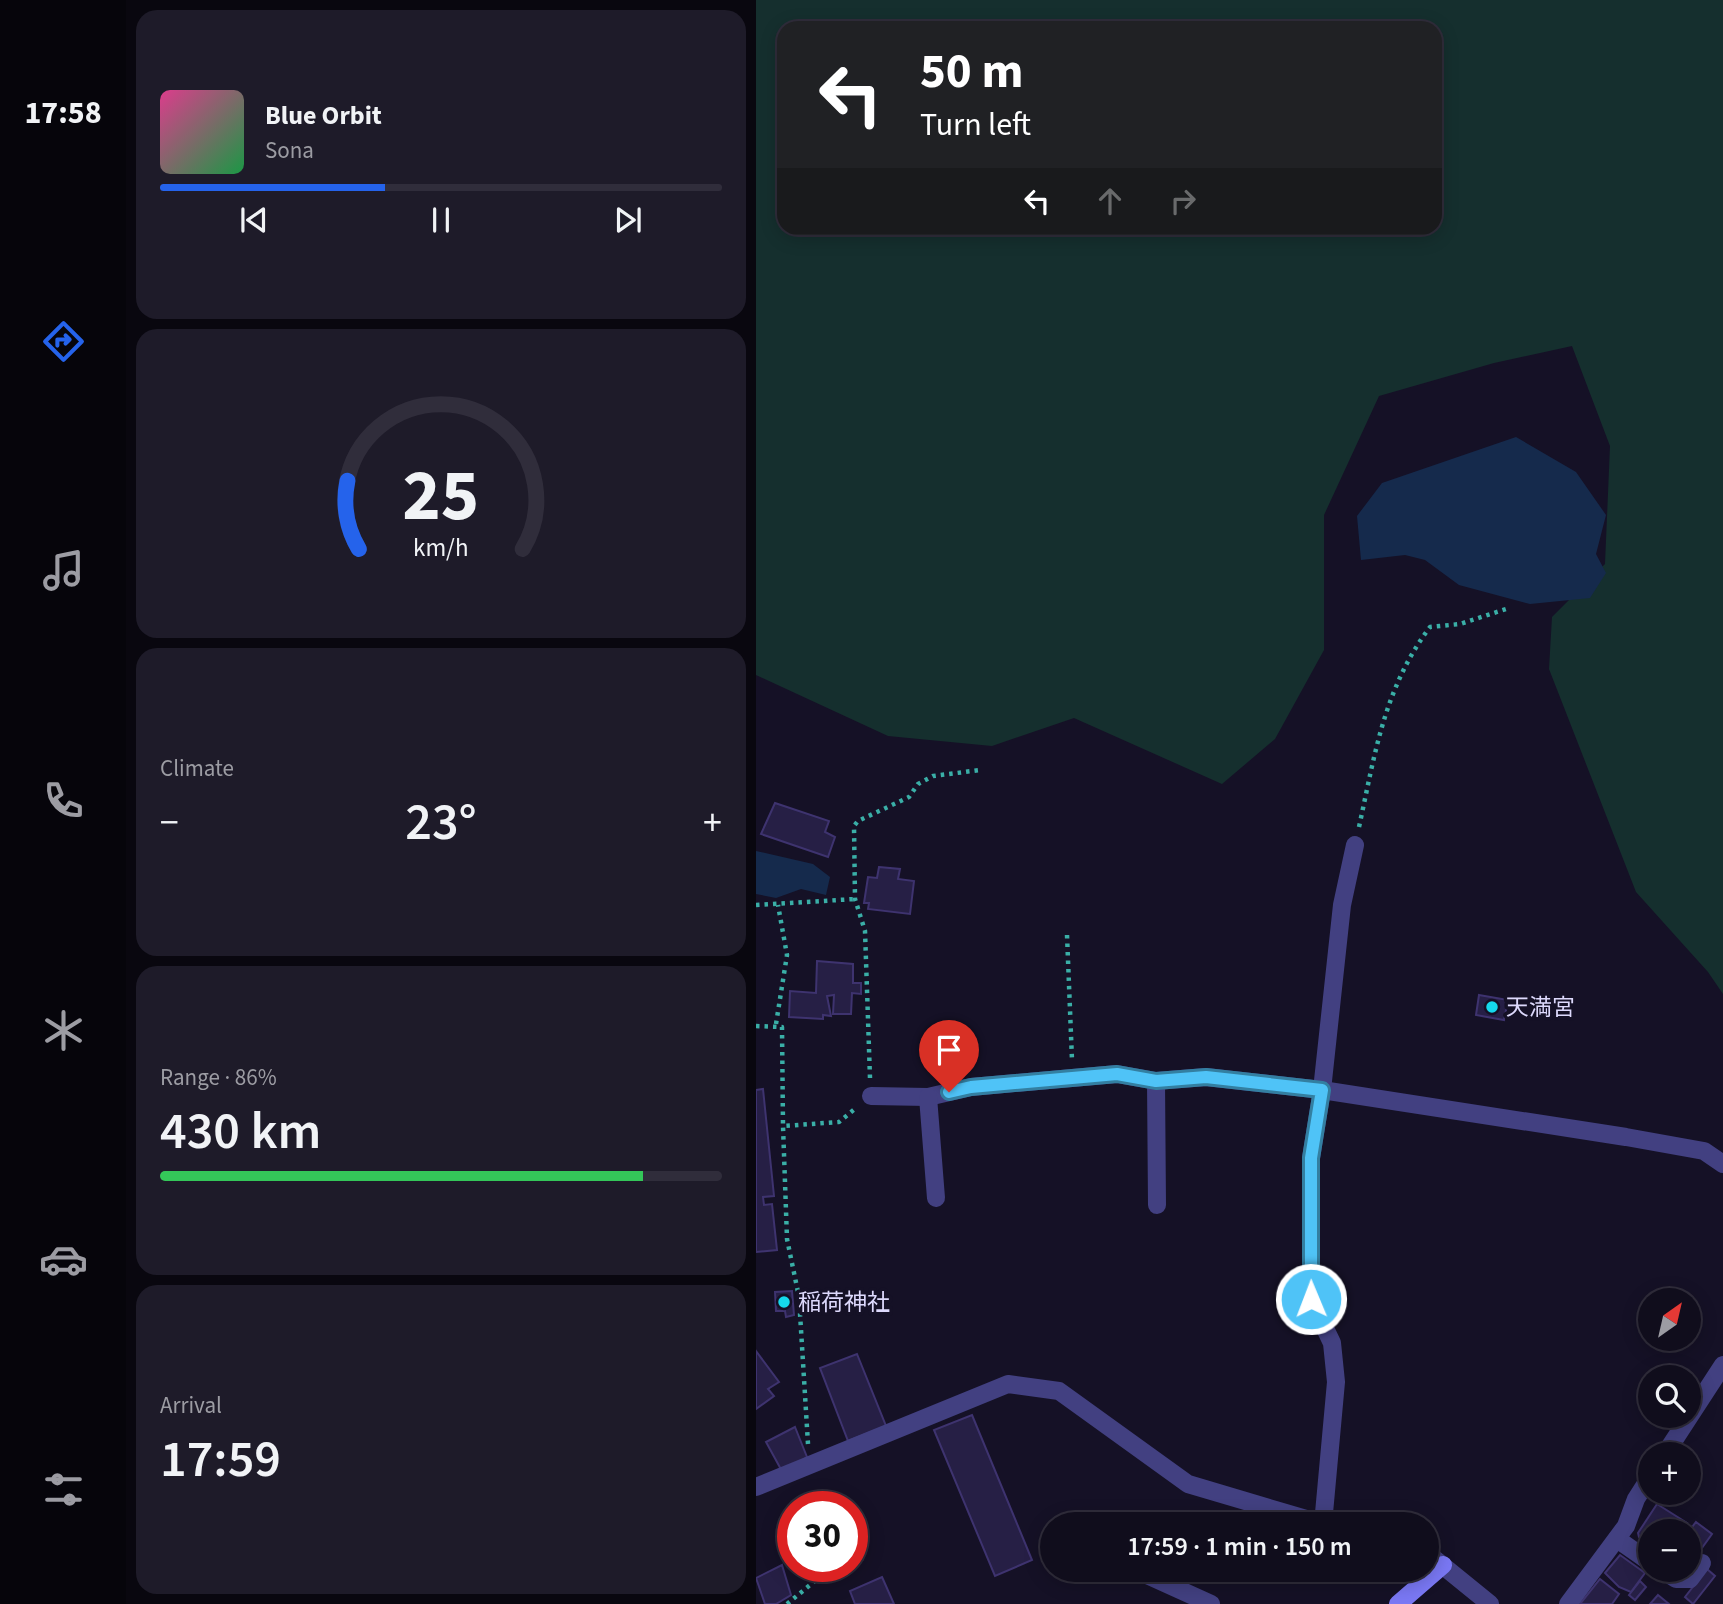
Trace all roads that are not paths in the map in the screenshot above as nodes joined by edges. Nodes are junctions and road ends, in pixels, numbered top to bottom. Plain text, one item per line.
1 (1355, 845) road end
2 (1156, 1081) junction
3 (1322, 1090) junction
4 (870, 1096) road end
5 (928, 1097) junction
6 (1723, 1164) edge
7 (936, 1198) dead end
8 (1157, 1205) dead end
9 (1723, 1365) edge
10 (1673, 1442) edge
11 (756, 1487) edge
12 (1638, 1500) edge
13 (1282, 1512) edge
14 (1324, 1512) edge
15 (1617, 1539) junction
16 (1638, 1554) edge
17 (1439, 1562) edge
18 (1443, 1565) junction
19 (1162, 1582) edge
20 (1211, 1604) edge
21 (1398, 1604) edge
22 (1490, 1604) edge
23 (1568, 1604) edge

1 - 3 street
2 - 3 street
2 - 5 street
2 - 8 street
3 - 6 street
3 - 14 street
4 - 5 street
5 - 7 street
9 - 10 street
11 - 13 street
12 - 15 street
15 - 16 street
15 - 23 street
17 - 18 street
18 - 21 street
18 - 22 street
19 - 20 street

